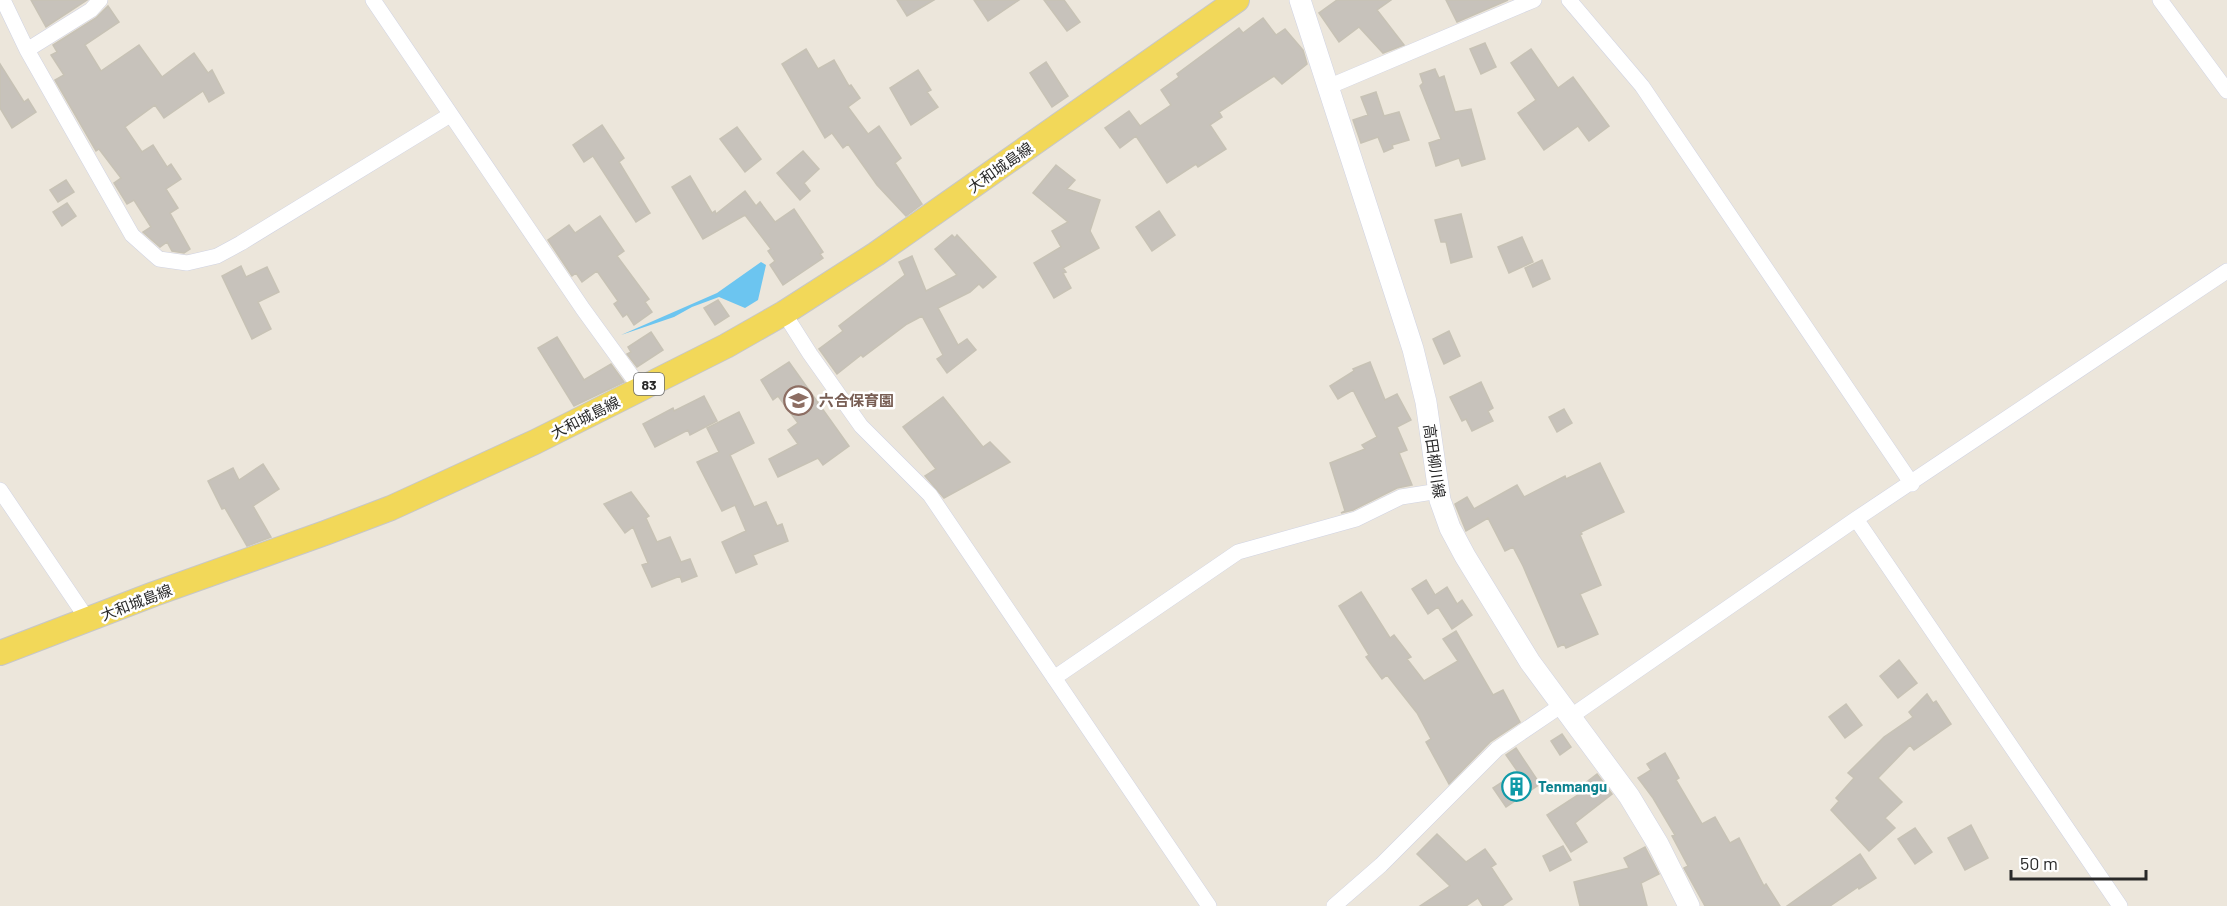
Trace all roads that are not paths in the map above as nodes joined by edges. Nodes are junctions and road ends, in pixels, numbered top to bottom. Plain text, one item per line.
1 (3, 0) edge
2 (100, 0) edge
3 (373, 0) edge
4 (1237, 0) edge
5 (1300, 0) edge
6 (1534, 0) edge
7 (1569, 0) edge
8 (2160, 0) edge
9 (27, 50) junction
10 (1328, 87) junction
11 (2227, 91) edge
12 (450, 115) junction
13 (2227, 271) edge
14 (784, 313) junction
15 (641, 389) junction
16 (1912, 484) junction
17 (0, 490) edge
18 (1439, 491) junction
19 (1856, 519) junction
20 (88, 620) junction
21 (0, 654) edge
22 (1054, 678) junction
23 (1566, 711) junction
24 (1209, 906) edge
25 (1334, 906) edge
26 (1689, 906) edge
27 (2120, 906) edge

1 - 9 street
2 - 9 street
3 - 12 street
4 - 14 main road, 大和城島線 / 83
5 - 10 main road, 高田柳川線
6 - 10 street
7 - 16 street
8 - 11 street
9 - 12 street
10 - 18 main road, 高田柳川線
12 - 15 street
13 - 16 street
14 - 15 main road, 大和城島線 / 83
14 - 22 street
15 - 20 main road, 大和城島線 / 83
16 - 19 street
17 - 20 street
18 - 22 street
18 - 23 main road, 高田柳川線
19 - 23 street
19 - 27 street
20 - 21 main road, 大和城島線 / 83
22 - 24 street
23 - 25 street
23 - 26 main road, 高田柳川線

